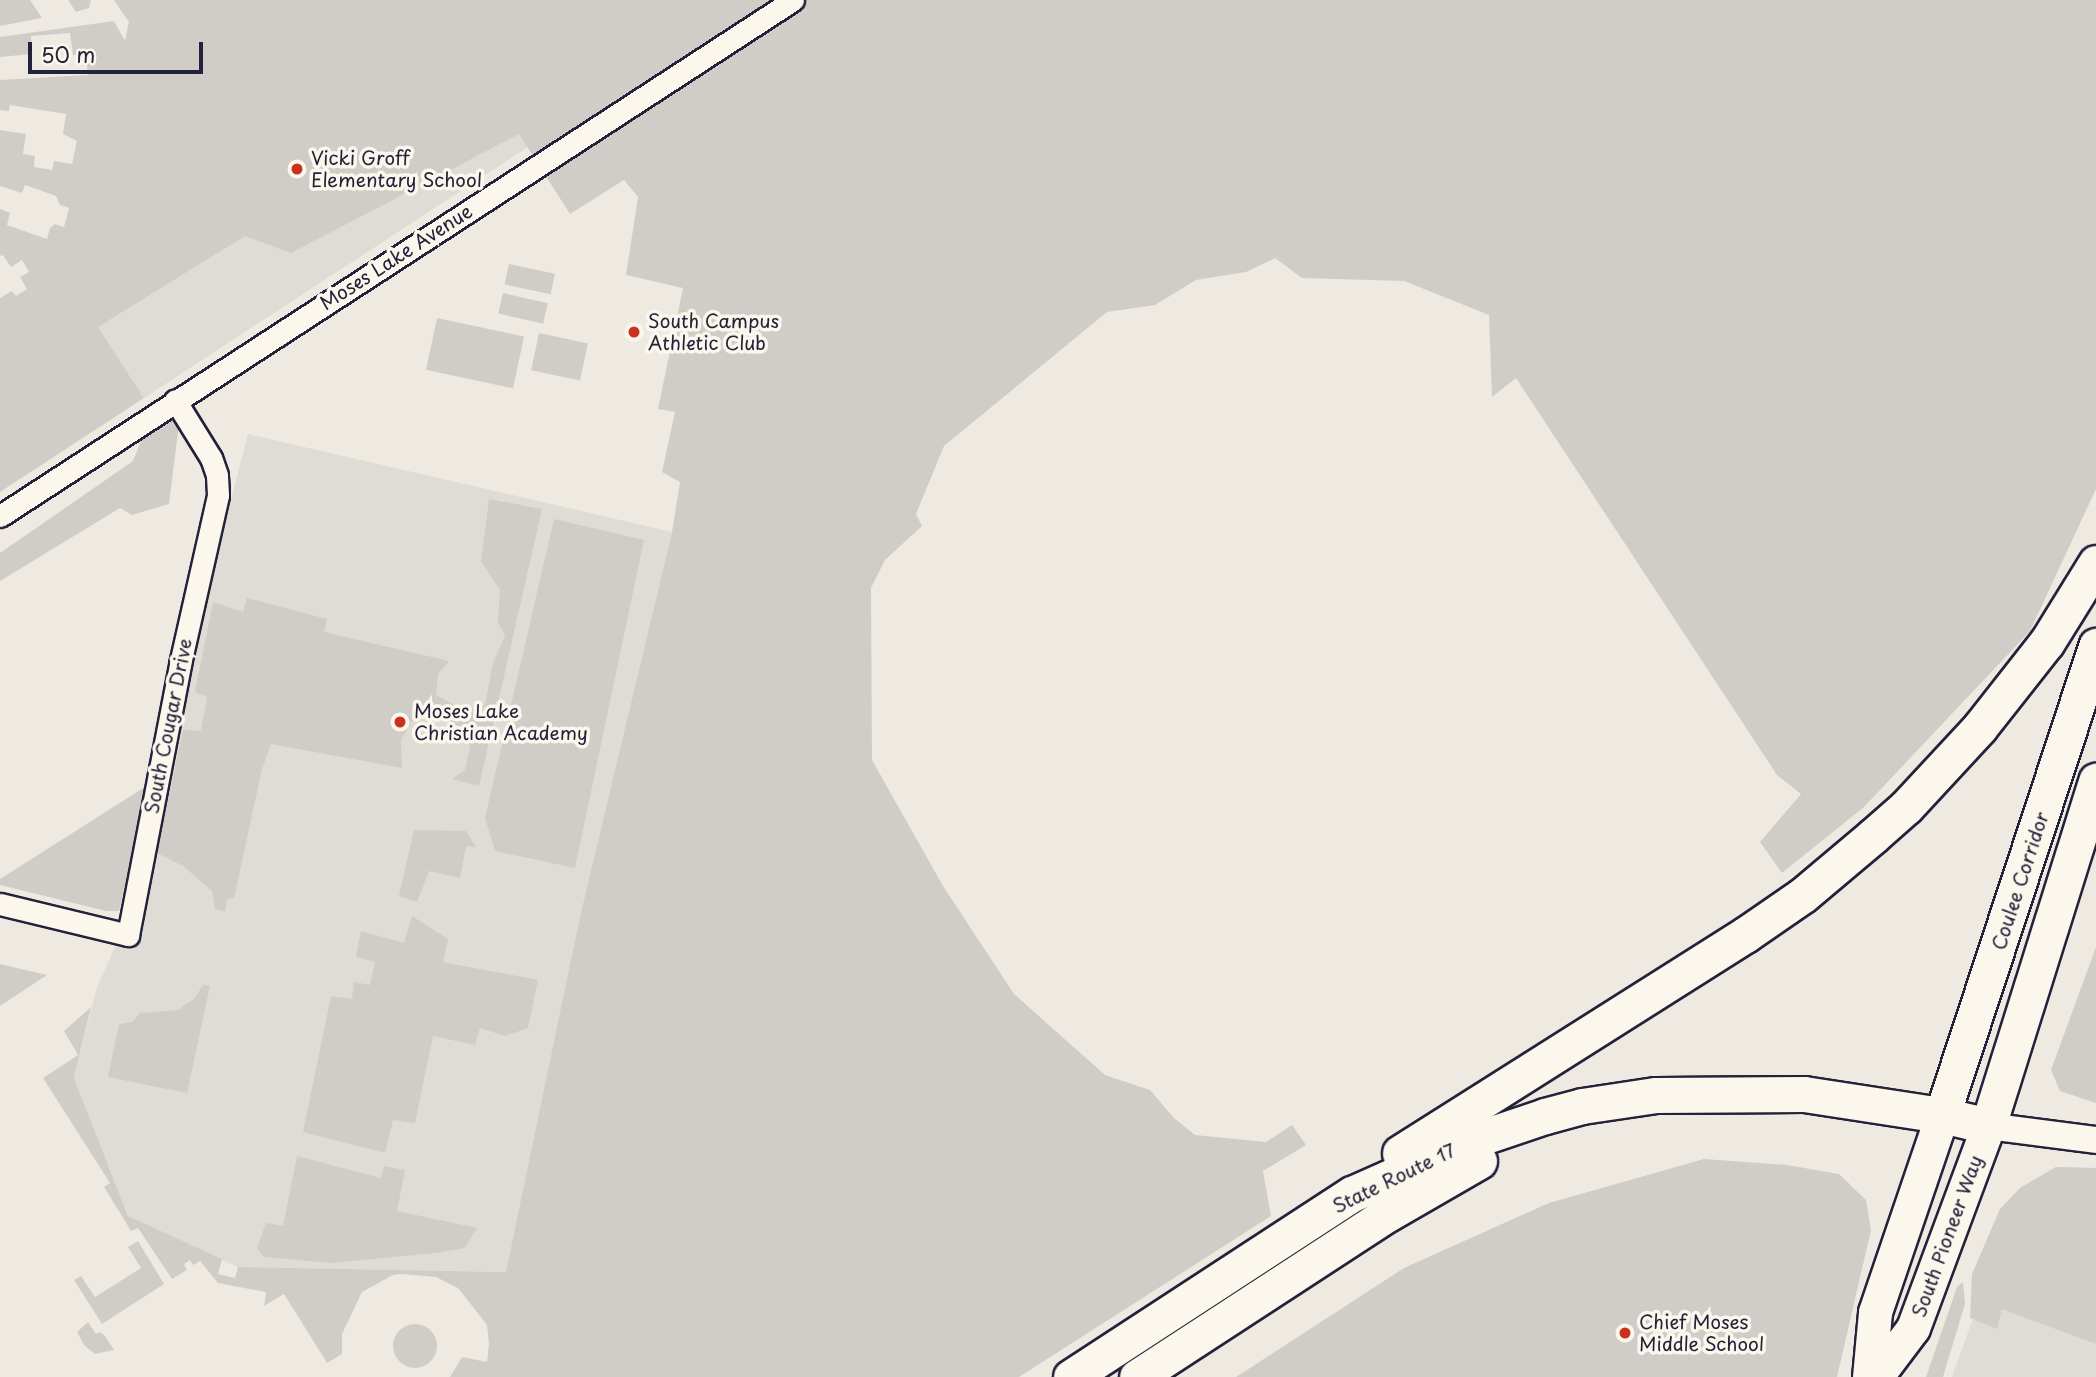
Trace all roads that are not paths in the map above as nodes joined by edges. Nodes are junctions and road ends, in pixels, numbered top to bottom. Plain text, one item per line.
1 (793, 0) edge
2 (175, 400) junction
3 (0, 516) edge
4 (2096, 562) edge
5 (2096, 646) edge
6 (2096, 781) edge
7 (0, 904) edge
8 (1717, 1094) junction
9 (1942, 1115) junction
10 (1988, 1126) junction
11 (2096, 1140) edge
12 (1352, 1194) junction
13 (1071, 1377) edge
14 (1137, 1377) edge
15 (1870, 1377) edge
16 (1876, 1377) edge

1 - 2 street, Moses Lake Avenue
2 - 3 street, Moses Lake Avenue
2 - 7 street, South Cougar Drive
4 - 12 highway
5 - 9 highway, Coulee Corridor
6 - 10 highway
8 - 9 highway, State Route 17
8 - 12 highway, State Route 17
8 - 14 highway, State Route 17
9 - 10 highway, State Route 17
9 - 15 main road
10 - 11 street
10 - 16 main road, South Pioneer Way
12 - 13 highway, State Route 17

